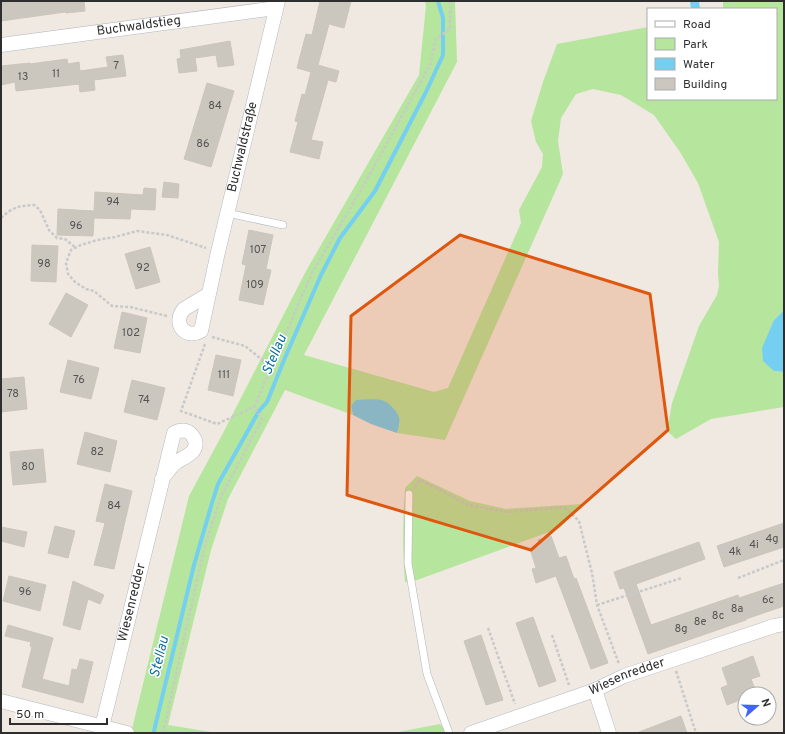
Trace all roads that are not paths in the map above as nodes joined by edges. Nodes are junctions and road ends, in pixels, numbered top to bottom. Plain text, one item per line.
1 (277, 5) edge
2 (1, 45) edge
3 (227, 213) junction
4 (283, 225) dead end
5 (208, 294) junction
6 (162, 479) dead end
7 (410, 494) road end
8 (784, 624) edge
9 (594, 690) junction
10 (1, 701) edge
11 (102, 727) junction
12 (127, 733) edge
13 (449, 733) edge
14 (471, 733) edge
15 (609, 733) edge

1 - 2 street, Buchwaldstieg
1 - 3 street, Buchwaldstraße
3 - 4 lane
3 - 5 street, Buchwaldstraße
5 - 5 street, Buchwaldstraße
6 - 11 street, Wiesenredder
7 - 13 lane
8 - 9 street, Wiesenredder
9 - 14 street, Wiesenredder
9 - 15 street
10 - 11 street
11 - 12 street

